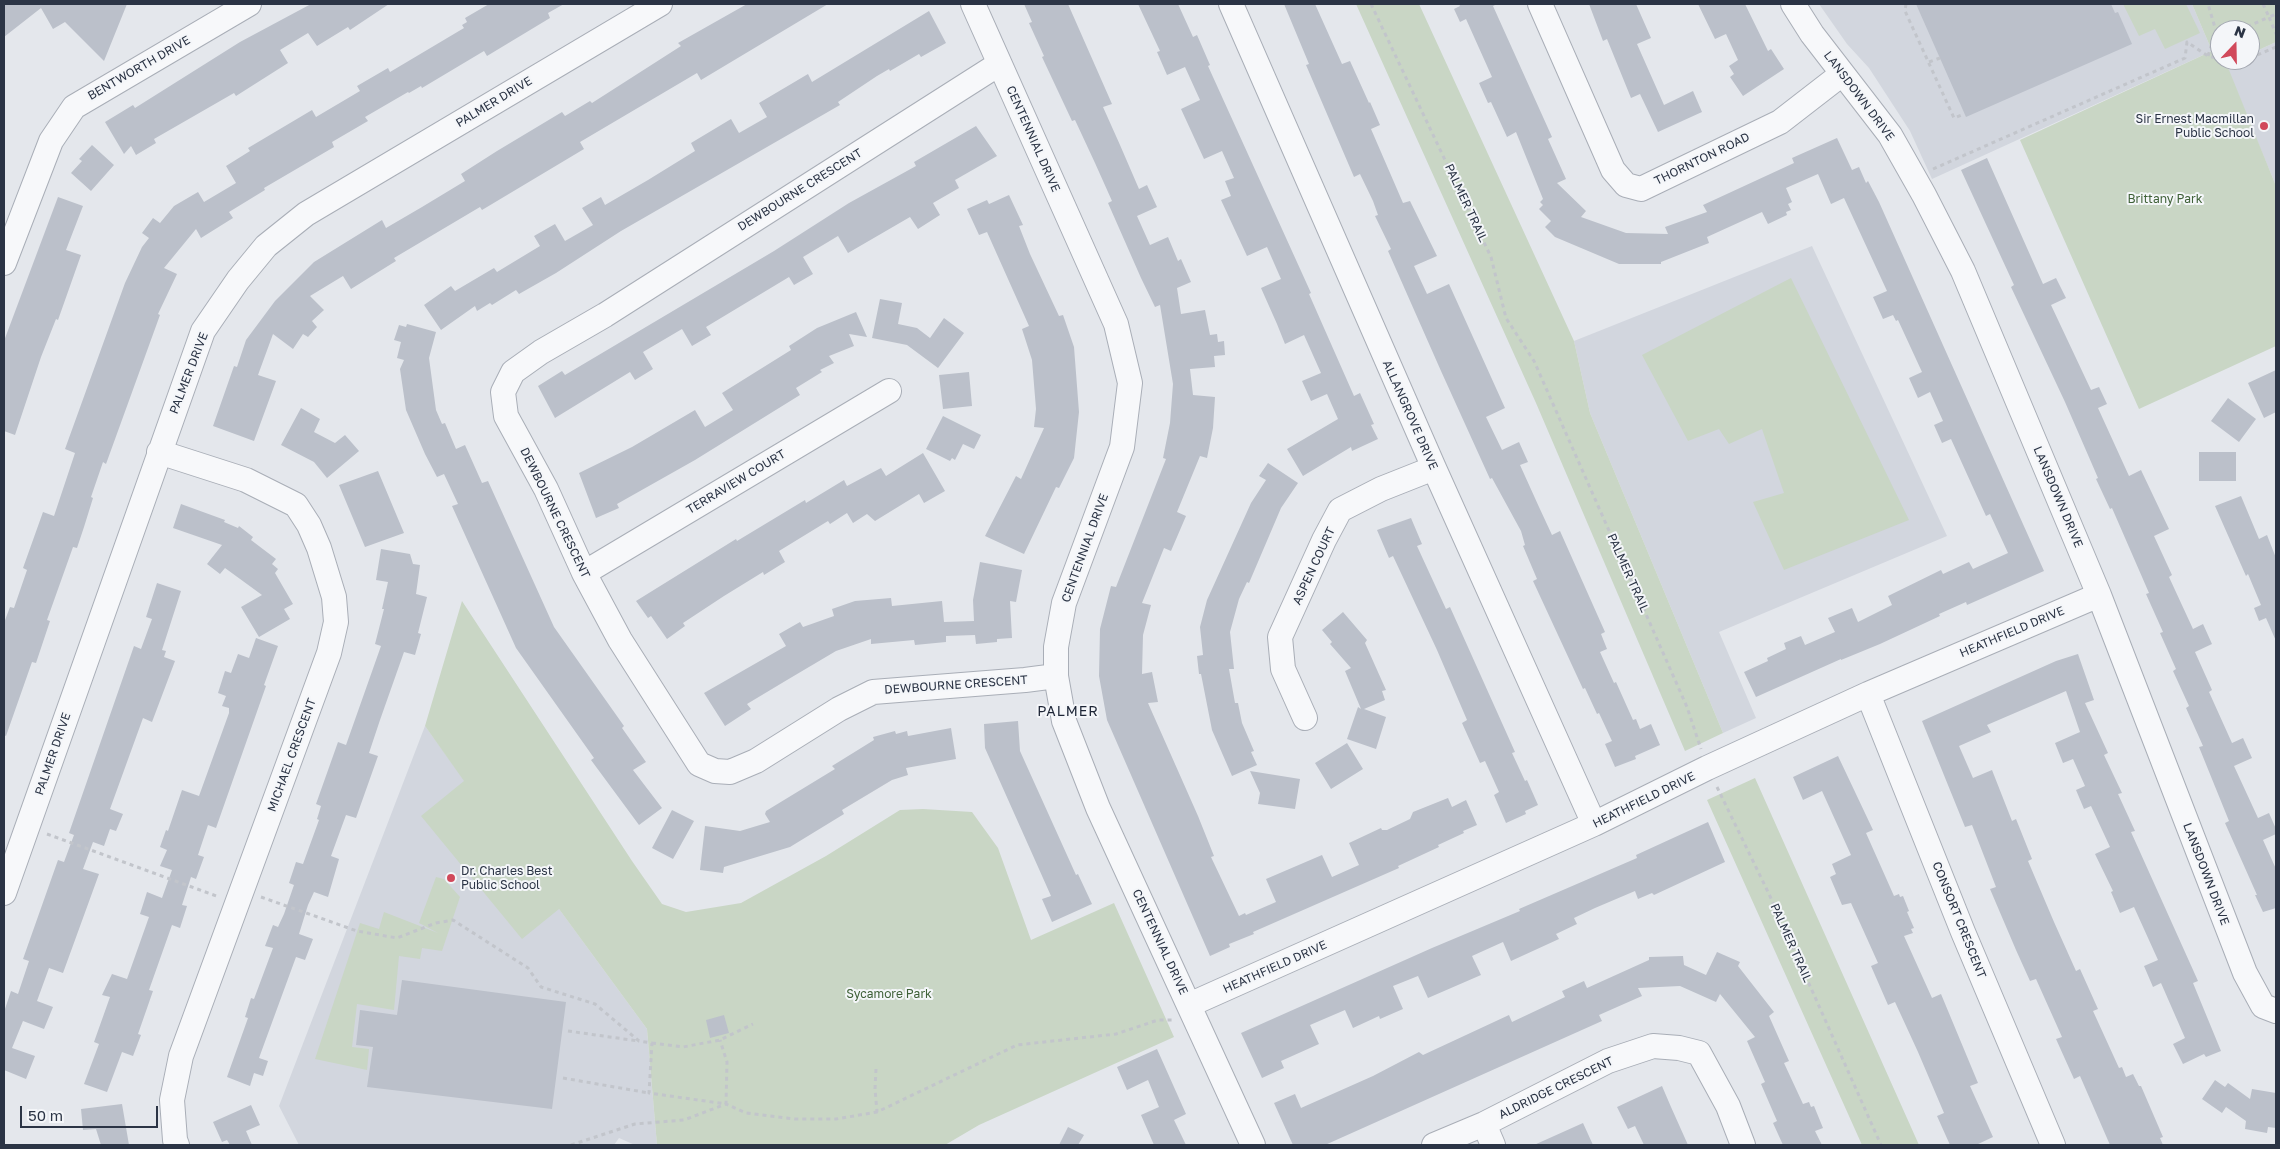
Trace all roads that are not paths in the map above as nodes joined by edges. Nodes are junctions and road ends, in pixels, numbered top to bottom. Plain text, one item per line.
1 (249, 4) edge
2 (660, 4) edge
3 (973, 4) edge
4 (1231, 4) edge
5 (1540, 4) edge
6 (1793, 4) edge
7 (214, 13) edge
8 (999, 64) junction
9 (1842, 74) junction
10 (4, 263) edge
11 (889, 391) dead end
12 (160, 452) junction
13 (1434, 468) junction
14 (584, 573) junction
15 (2099, 595) junction
16 (1056, 676) junction
17 (1868, 694) junction
18 (1305, 718) dead end
19 (1594, 824) junction
20 (11, 852) edge
21 (4, 893) edge
22 (2276, 1011) edge
23 (1193, 1013) junction
24 (1488, 1134) edge
25 (177, 1145) edge
26 (1253, 1145) edge
27 (1434, 1145) edge
28 (1743, 1145) edge
29 (2053, 1145) edge

1 - 7 street, BENTWORTH DRIVE
2 - 12 street, PALMER DRIVE
3 - 8 street, CENTENNIAL DRIVE
4 - 13 street, ALLANGROVE DRIVE
5 - 9 street, THORNTON ROAD
6 - 9 street, LANSDOWN DRIVE
7 - 10 street, BENTWORTH DRIVE
8 - 14 street, DEWBOURNE CRESCENT
8 - 16 street, CENTENNIAL DRIVE
9 - 15 street, LANSDOWN DRIVE
11 - 14 street, TERRAVIEW COURT
12 - 20 street, PALMER DRIVE
12 - 25 street, MICHAEL CRESCENT
13 - 18 street, ASPEN COURT
13 - 19 street, ALLANGROVE DRIVE
14 - 16 street, DEWBOURNE CRESCENT
15 - 17 street, HEATHFIELD DRIVE
15 - 22 street, LANSDOWN DRIVE
16 - 23 street, CENTENNIAL DRIVE
17 - 19 street, HEATHFIELD DRIVE
17 - 29 street, CONSORT CRESCENT
19 - 23 street, HEATHFIELD DRIVE
20 - 21 street, PALMER DRIVE
23 - 26 street, CENTENNIAL DRIVE
24 - 27 street, ALDRIDGE CRESCENT
24 - 28 street, ALDRIDGE CRESCENT

